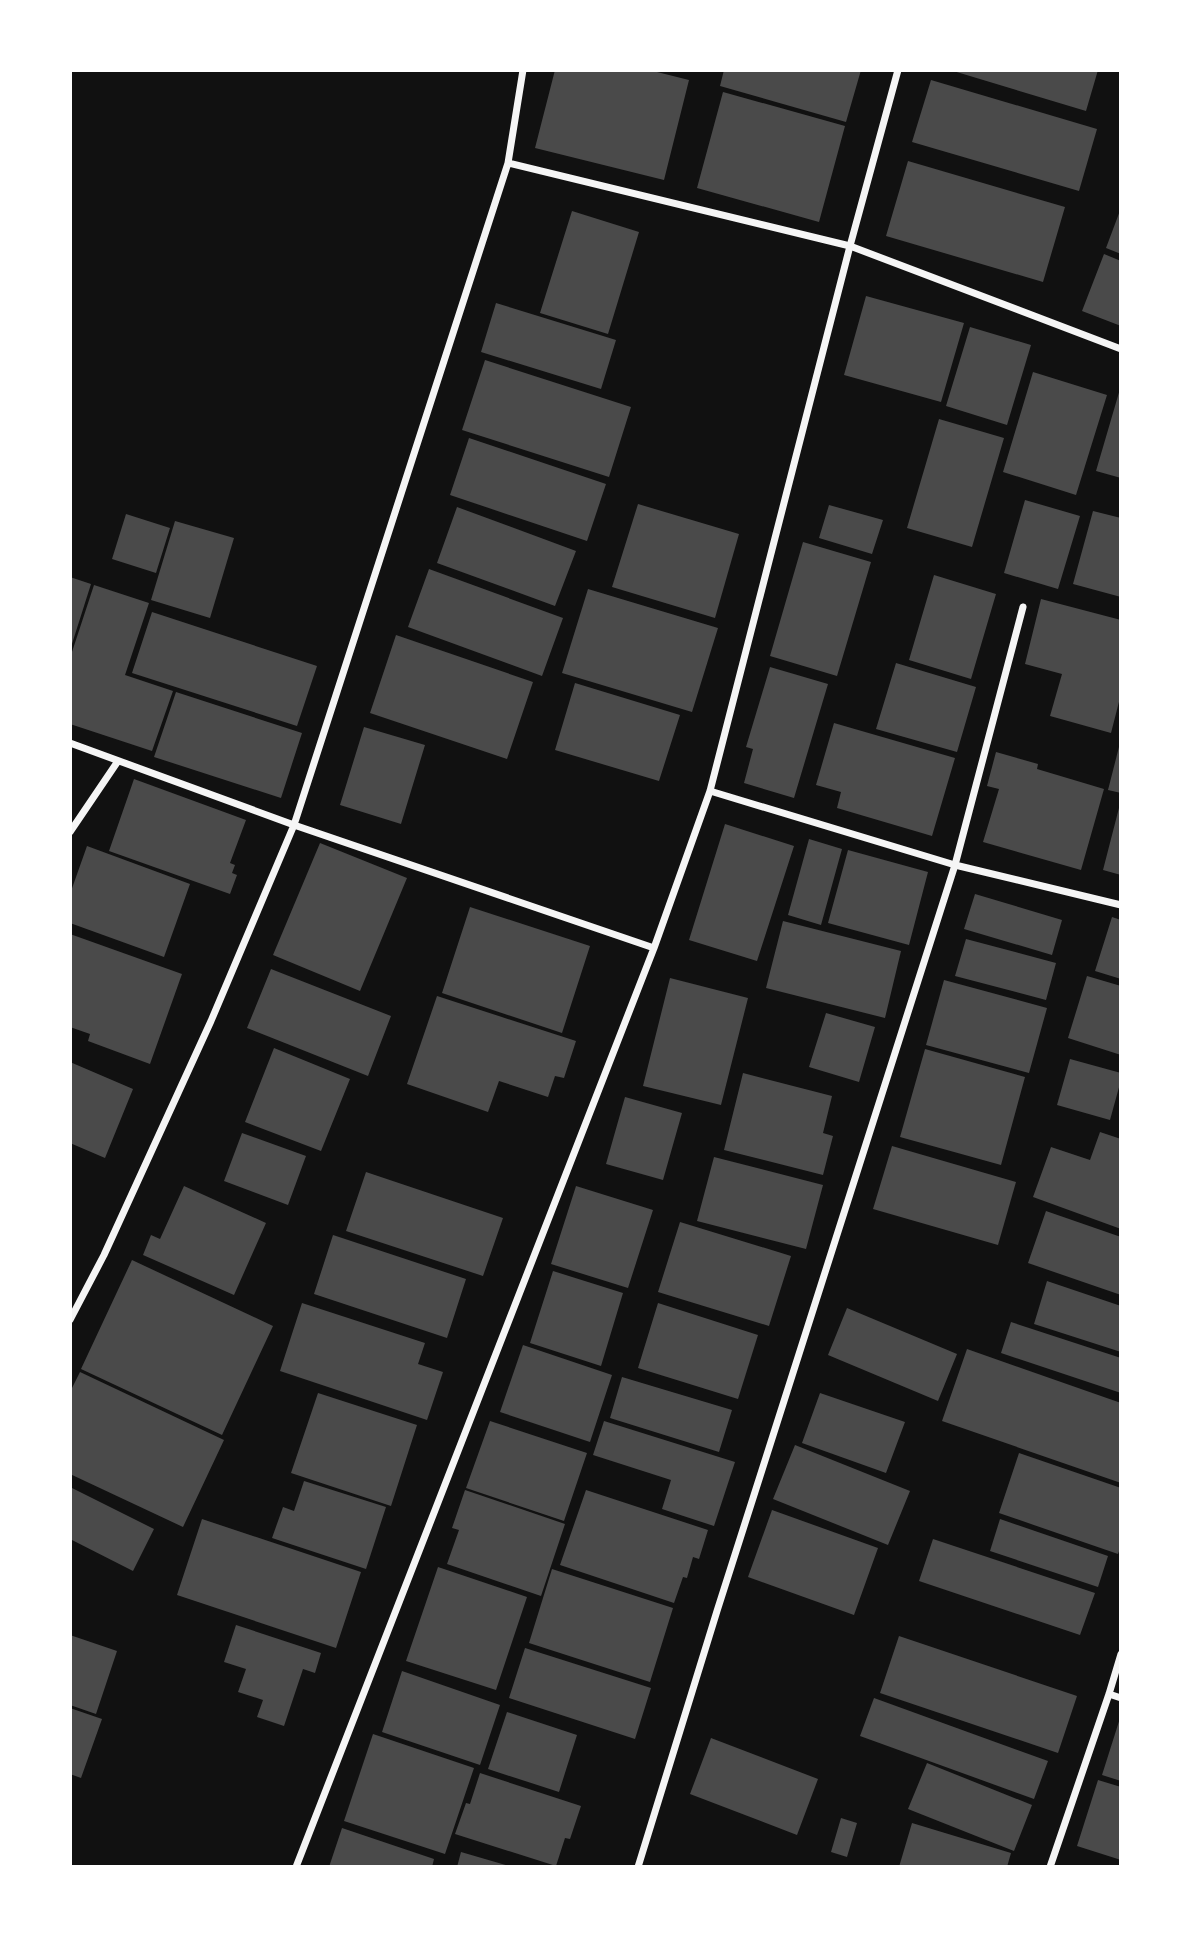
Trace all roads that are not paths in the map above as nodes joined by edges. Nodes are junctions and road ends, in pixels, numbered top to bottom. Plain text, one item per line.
1 (523, 70) edge
2 (898, 70) edge
3 (509, 163) junction
4 (850, 246) junction
5 (1121, 349) edge
6 (1023, 607) dead end
7 (70, 743) edge
8 (118, 761) junction
9 (709, 791) junction
10 (294, 825) junction
11 (70, 832) edge
12 (955, 865) junction
13 (1121, 905) edge
14 (654, 948) junction
15 (70, 1320) edge
16 (1121, 1654) edge
17 (1109, 1694) junction
18 (1121, 1698) edge
19 (296, 1867) edge
20 (638, 1867) edge
21 (1050, 1867) edge

1 - 3 street
2 - 4 street
3 - 4 street
3 - 10 street
4 - 5 street
4 - 9 street
6 - 12 street
7 - 8 street
8 - 10 street
8 - 11 street
9 - 12 street
9 - 14 street
10 - 14 street
10 - 15 street
12 - 13 street
12 - 20 street
14 - 19 street
16 - 17 street
17 - 18 street
17 - 21 street

